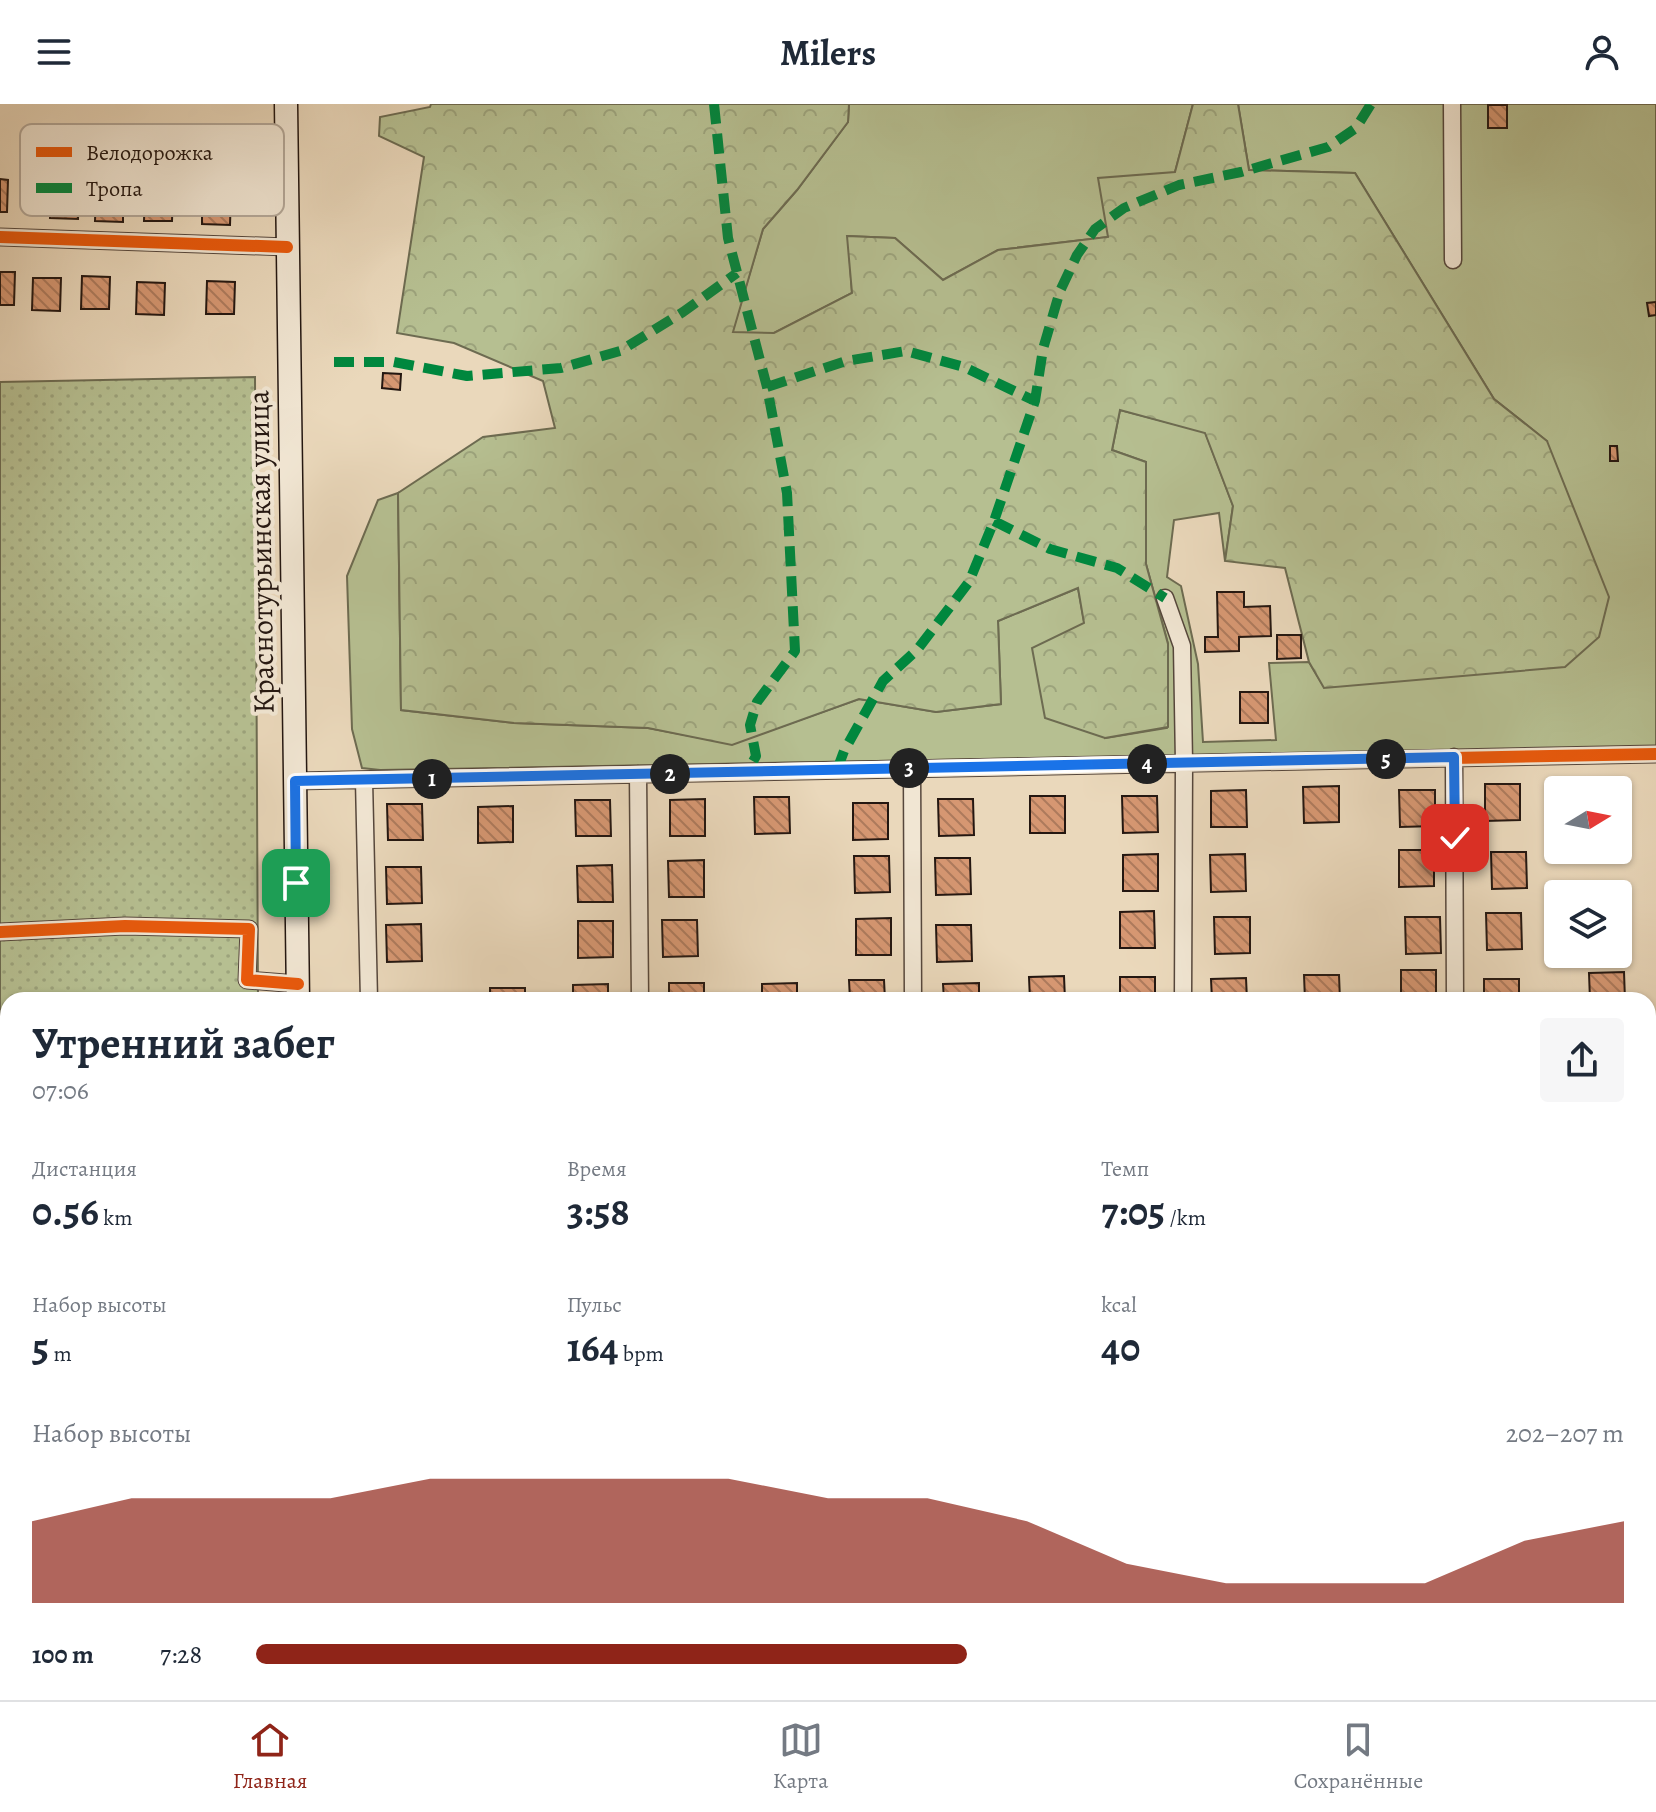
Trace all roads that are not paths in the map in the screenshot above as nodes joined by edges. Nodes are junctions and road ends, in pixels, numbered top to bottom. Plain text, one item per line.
1 (286, 104) edge
2 (1452, 104) edge
3 (0, 237) edge
4 (287, 247) junction
5 (1453, 260) dead end
6 (1165, 598) dead end
7 (1656, 754) edge
8 (1454, 757) junction
9 (1184, 763) junction
10 (912, 768) junction
11 (638, 774) junction
12 (364, 780) junction
13 (295, 781) junction
14 (0, 932) edge
15 (298, 992) edge
16 (369, 992) edge
17 (640, 992) edge
18 (913, 992) edge
19 (1183, 992) edge
20 (1455, 992) edge

1 - 4 main road, Краснотурьинская улица
2 - 5 street
3 - 4 street
4 - 13 main road, Краснотурьинская улица
6 - 9 street
7 - 8 street
8 - 9 street
8 - 20 street
9 - 10 street
9 - 19 street
10 - 11 street
10 - 18 street
11 - 12 street
11 - 17 street
12 - 13 street
12 - 16 street
13 - 15 main road, Краснотурьинская улица
14 - 15 street

